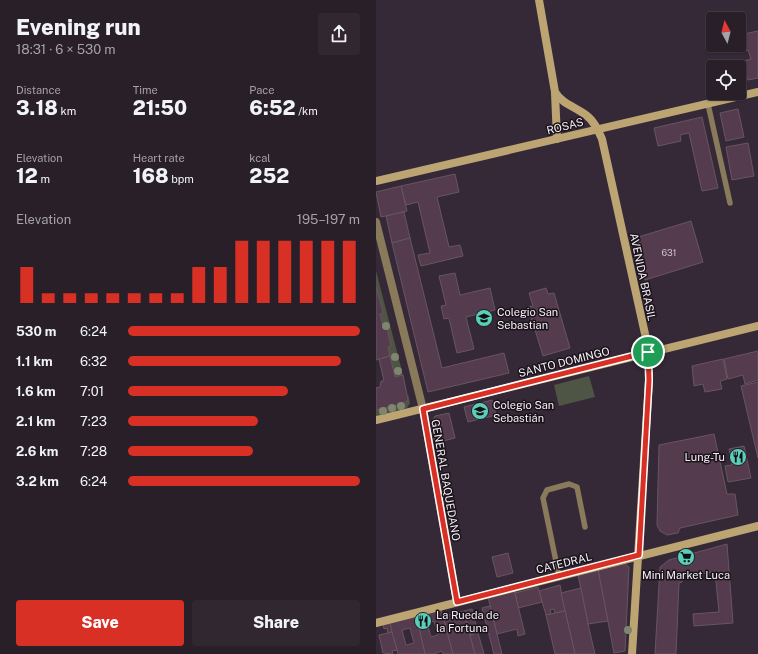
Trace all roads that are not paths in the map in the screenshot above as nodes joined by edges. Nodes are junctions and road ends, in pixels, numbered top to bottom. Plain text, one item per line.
1 (540, 0) edge
2 (555, 92) junction
3 (758, 92) edge
4 (708, 104) junction
5 (598, 129) junction
6 (557, 139) junction
7 (376, 180) edge
8 (730, 203) dead end
9 (376, 222) edge
10 (758, 326) edge
11 (648, 352) junction
12 (423, 409) junction
13 (376, 420) edge
14 (758, 526) edge
15 (585, 527) dead end
16 (639, 555) junction
17 (559, 576) junction
18 (457, 602) junction
19 (376, 623) edge
20 (630, 653) edge

1 - 2 main road
2 - 5 main road, AVENIDA BRASIL
2 - 6 main road
3 - 4 main road, ROSAS
4 - 5 main road, ROSAS
4 - 8 lane
5 - 6 main road, ROSAS
5 - 11 main road, AVENIDA BRASIL
6 - 7 main road, ROSAS
9 - 12 street, GENERAL BAQUEDANO
10 - 11 main road, SANTO DOMINGO
11 - 12 main road, SANTO DOMINGO
11 - 16 main road, AVENIDA BRASIL
12 - 13 main road, SANTO DOMINGO
12 - 18 street, GENERAL BAQUEDANO
14 - 16 main road, CATEDRAL
15 - 17 lane
16 - 17 main road, CATEDRAL
16 - 20 main road, AVENIDA BRASIL
17 - 18 main road, CATEDRAL
18 - 19 main road, CATEDRAL

